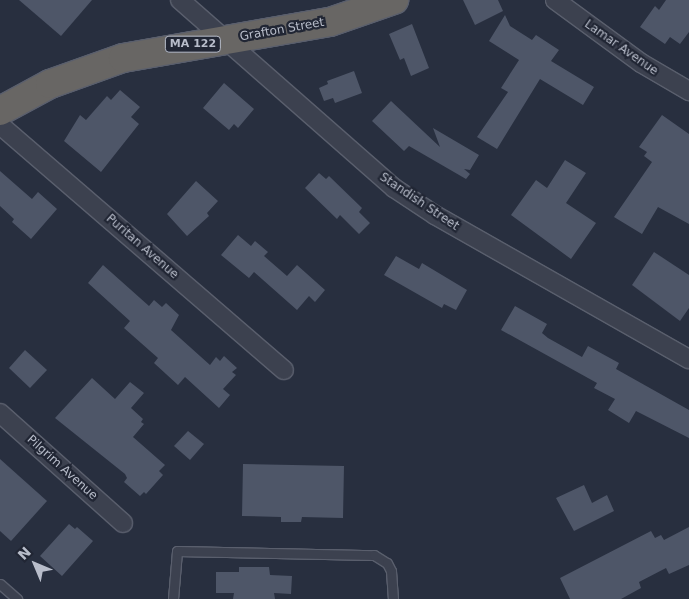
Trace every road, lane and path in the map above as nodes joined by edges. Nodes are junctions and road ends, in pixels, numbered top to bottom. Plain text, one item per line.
1 (180, 0) edge
2 (394, 0) edge
3 (555, 0) edge
4 (224, 40) junction
5 (689, 91) edge
6 (0, 110) edge
7 (0, 125) edge
8 (689, 359) edge
9 (284, 370) dead end
10 (0, 413) edge
11 (123, 523) dead end
12 (0, 584) edge
13 (16, 599) edge
14 (173, 599) edge
15 (393, 599) edge

1 - 4 street, Standish Street
2 - 4 highway, Grafton Street / MA 122
3 - 5 street, Lamar Avenue
4 - 6 highway, Grafton Street / MA 122
4 - 8 street, Standish Street
7 - 9 street, Puritan Avenue
10 - 11 street, Pilgrim Avenue
12 - 13 lane
14 - 15 lane

